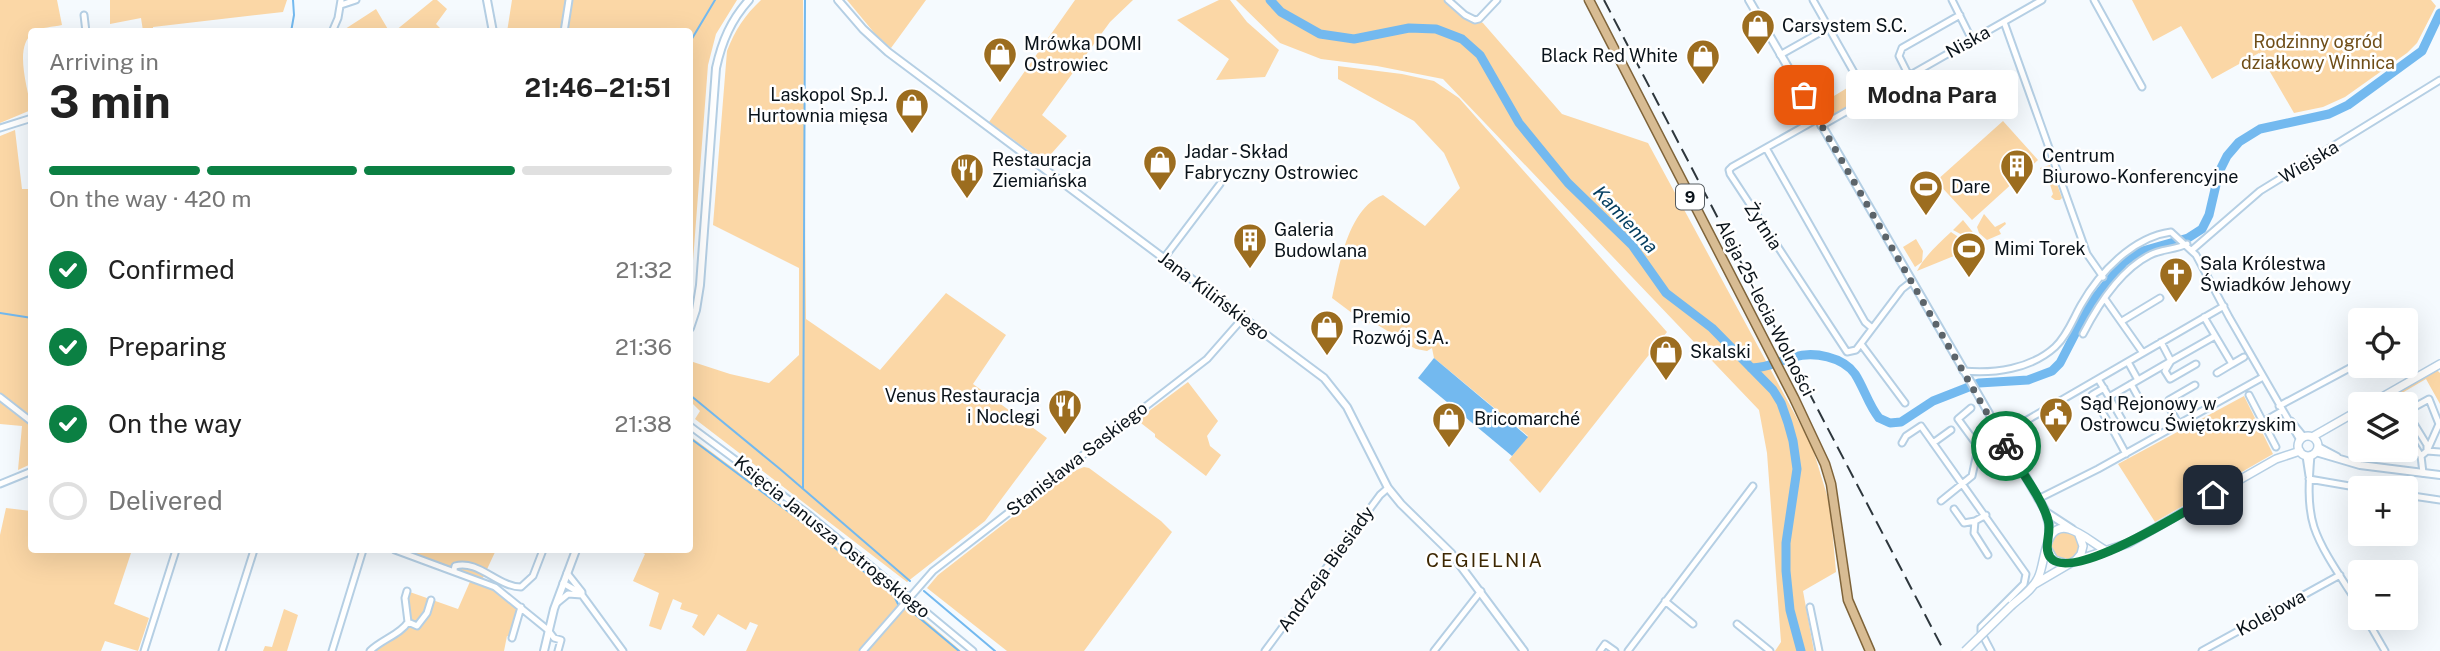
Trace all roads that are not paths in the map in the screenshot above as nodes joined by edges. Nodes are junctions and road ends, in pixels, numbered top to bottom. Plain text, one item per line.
1 (356, 0) edge
2 (486, 0) edge
3 (569, 0) edge
4 (749, 0) edge
5 (838, 0) edge
6 (1448, 0) edge
7 (1497, 0) edge
8 (1589, 0) edge
9 (1749, 0) edge
10 (1813, 0) edge
11 (1952, 0) edge
12 (2042, 0) edge
13 (2094, 0) edge
14 (341, 2) edge
15 (84, 15) dead end
16 (1960, 15) junction
17 (2004, 22) junction
18 (86, 28) edge
19 (333, 28) edge
20 (492, 28) edge
21 (565, 28) edge
22 (1828, 28) junction
23 (1972, 40) junction
24 (1780, 55) junction
25 (1909, 76) junction
26 (2440, 80) edge
27 (2141, 87) dead end
28 (1869, 99) junction
29 (28, 119) edge
30 (1817, 119) junction
31 (1821, 126) junction
32 (0, 128) edge
33 (1766, 148) junction
34 (1051, 163) dead end
35 (1045, 169) junction
36 (1220, 184) dead end
37 (2186, 244) junction
38 (2192, 250) junction
39 (1164, 258) junction
40 (2103, 277) junction
41 (1911, 282) junction
42 (2105, 299) junction
43 (2160, 299) dead end
44 (2224, 306) junction
45 (2204, 317) junction
46 (1243, 318) junction
47 (693, 319) edge
48 (2122, 321) junction
49 (1872, 328) junction
50 (2082, 334) dead end
51 (2215, 336) junction
52 (2161, 342) junction
53 (1861, 344) junction
54 (2143, 353) junction
55 (2244, 358) dead end
56 (2171, 361) junction
57 (2128, 362) junction
58 (2196, 364) dead end
59 (2232, 364) junction
60 (2440, 364) edge
61 (2348, 370) edge
62 (2217, 373) dead end
63 (1965, 375) junction
64 (2263, 377) junction
65 (2098, 379) junction
66 (2138, 380) junction
67 (2131, 384) junction
68 (2195, 385) dead end
69 (2104, 388) junction
70 (2390, 392) edge
71 (2249, 395) dead end
72 (0, 397) edge
73 (2109, 397) junction
74 (1905, 403) dead end
75 (2142, 404) dead end
76 (2418, 405) edge
77 (1971, 408) dead end
78 (2283, 411) junction
79 (2348, 417) edge
80 (28, 419) edge
81 (2263, 422) junction
82 (2439, 424) edge
83 (2179, 425) junction
84 (693, 428) edge
85 (1951, 430) dead end
86 (2418, 431) edge
87 (2115, 432) junction
88 (2000, 436) junction
89 (1902, 443) dead end
90 (1933, 443) junction
91 (2308, 446) junction
92 (2276, 447) dead end
93 (1980, 449) junction
94 (2418, 451) edge
95 (2427, 451) junction
96 (2440, 452) edge
97 (2126, 454) junction
98 (2421, 456) junction
99 (28, 473) edge
100 (2423, 473) junction
101 (2440, 475) edge
102 (2309, 478) junction
103 (0, 484) edge
104 (1964, 484) junction
105 (1753, 486) dead end
106 (2348, 486) edge
107 (1388, 488) junction
108 (2418, 497) edge
109 (2038, 499) junction
110 (2440, 500) edge
111 (1941, 501) dead end
112 (1954, 509) dead end
113 (2045, 510) junction
114 (1986, 515) junction
115 (1975, 522) junction
116 (2075, 531) junction
117 (2049, 537) junction
118 (2047, 546) junction
119 (2108, 551) junction
120 (175, 553) edge
121 (253, 553) edge
122 (362, 553) edge
123 (404, 553) edge
124 (542, 553) edge
125 (575, 553) edge
126 (1987, 555) dead end
127 (2072, 563) junction
128 (454, 570) junction
129 (566, 573) junction
130 (2340, 575) junction
131 (564, 583) junction
132 (2032, 586) junction
133 (2348, 588) edge
134 (407, 591) dead end
135 (1481, 591) junction
136 (582, 595) junction
137 (909, 598) junction
138 (431, 600) dead end
139 (1665, 601) junction
140 (556, 605) junction
141 (521, 607) junction
142 (1810, 607) dead end
143 (408, 622) junction
144 (1693, 624) dead end
145 (1737, 624) dead end
146 (548, 630) junction
147 (2373, 630) edge
148 (512, 638) dead end
149 (1869, 648) edge
150 (144, 651) edge
151 (222, 651) edge
152 (332, 651) edge
153 (370, 651) edge
154 (544, 651) edge
155 (558, 651) edge
156 (623, 651) edge
157 (863, 651) edge
158 (973, 651) edge
159 (1265, 651) edge
160 (1434, 651) edge
161 (1524, 651) edge
162 (1600, 651) edge
163 (1615, 651) edge
164 (1628, 651) edge
165 (1770, 651) edge
166 (1819, 651) edge
167 (1876, 651) edge
168 (1965, 651) edge
169 (1991, 651) edge
170 (2202, 651) edge
171 (2385, 651) edge

1 - 14 street
2 - 20 street
3 - 21 street
4 - 47 street
5 - 35 street, Jana Kilińskiego
6 - 7 street
8 - 149 main road, Aleja 25-lecia Wolności / 9
9 - 24 street
10 - 22 street
11 - 16 street
12 - 17 street, Niska
13 - 27 street
14 - 19 street
15 - 18 street
16 - 23 street
16 - 25 street
17 - 23 street, Niska
17 - 40 street
22 - 24 street
22 - 28 street
23 - 25 street, Niska
24 - 30 street
25 - 28 street, Niska
26 - 38 street, Wiejska
28 - 31 street, Niska
29 - 32 street
30 - 31 street
30 - 33 street, Żytnia
31 - 41 street
33 - 49 street
33 - 53 street, Żytnia
34 - 35 street
35 - 39 street, Jana Kilińskiego
36 - 39 street
37 - 38 street
37 - 40 street
37 - 42 street
38 - 44 street
39 - 46 street, Jana Kilińskiego
40 - 63 street
41 - 49 street
41 - 63 street
42 - 48 street
42 - 50 street
43 - 48 street
44 - 45 street
44 - 64 street
45 - 51 street
45 - 52 street
46 - 107 street, Jana Kilińskiego
46 - 137 street, Stanisława Saskiego
48 - 54 street
49 - 53 street
51 - 56 street
51 - 59 street
52 - 54 street
52 - 56 street
53 - 74 street
54 - 57 street
55 - 59 street
56 - 58 street
56 - 66 street
57 - 65 street
57 - 66 street
59 - 62 street
60 - 70 main road
61 - 78 street
63 - 88 street
64 - 78 street
64 - 83 street
65 - 69 street
65 - 88 street
66 - 67 street
67 - 73 street
67 - 75 street
68 - 83 street
69 - 73 street
69 - 87 street
71 - 81 street
72 - 80 street
73 - 87 street
76 - 82 street
77 - 93 street
78 - 81 street
78 - 91 street
79 - 91 main road
81 - 92 street
82 - 95 street
83 - 97 street
84 - 137 street, Księcia Janusza Ostrogskiego
85 - 90 street
86 - 95 street
87 - 97 street
88 - 93 street
88 - 109 street
89 - 90 street
90 - 104 street
91 - 100 street
91 - 102 street
91 - 119 main road
93 - 104 street
94 - 98 street
95 - 96 street
95 - 98 street
97 - 109 street
98 - 100 street
99 - 103 street
100 - 101 street
102 - 106 street
102 - 130 street
104 - 111 street
104 - 114 street
105 - 139 street
107 - 135 street, Jana Kilińskiego
107 - 159 street, Andrzeja Biesiady
108 - 110 street
109 - 113 street
112 - 115 street
113 - 116 street
113 - 117 street
114 - 115 street
114 - 169 street
115 - 126 street
116 - 117 main road
116 - 119 main road
116 - 127 main road
117 - 118 main road
118 - 127 main road
118 - 132 main road
119 - 127 main road
120 - 150 street
121 - 151 street
122 - 152 street
123 - 128 street
124 - 128 street
125 - 129 street
127 - 132 main road
128 - 141 street
129 - 131 street
129 - 136 street
130 - 133 street
130 - 170 street, Kolejowa
131 - 136 street
131 - 140 street
132 - 168 main road, bridge
134 - 143 street
135 - 160 street
135 - 161 street, Jana Kilińskiego
136 - 140 street
136 - 156 street
137 - 157 street, Stanisława Saskiego
137 - 158 street, Księcia Janusza Ostrogskiego
138 - 143 street
139 - 144 street
139 - 164 street
140 - 146 street
141 - 146 street
141 - 148 street
142 - 166 street
143 - 153 street
145 - 165 street
146 - 154 street
146 - 155 street
147 - 171 street
149 - 167 main road, Aleja 25-lecia Wolności / 9
162 - 163 street

